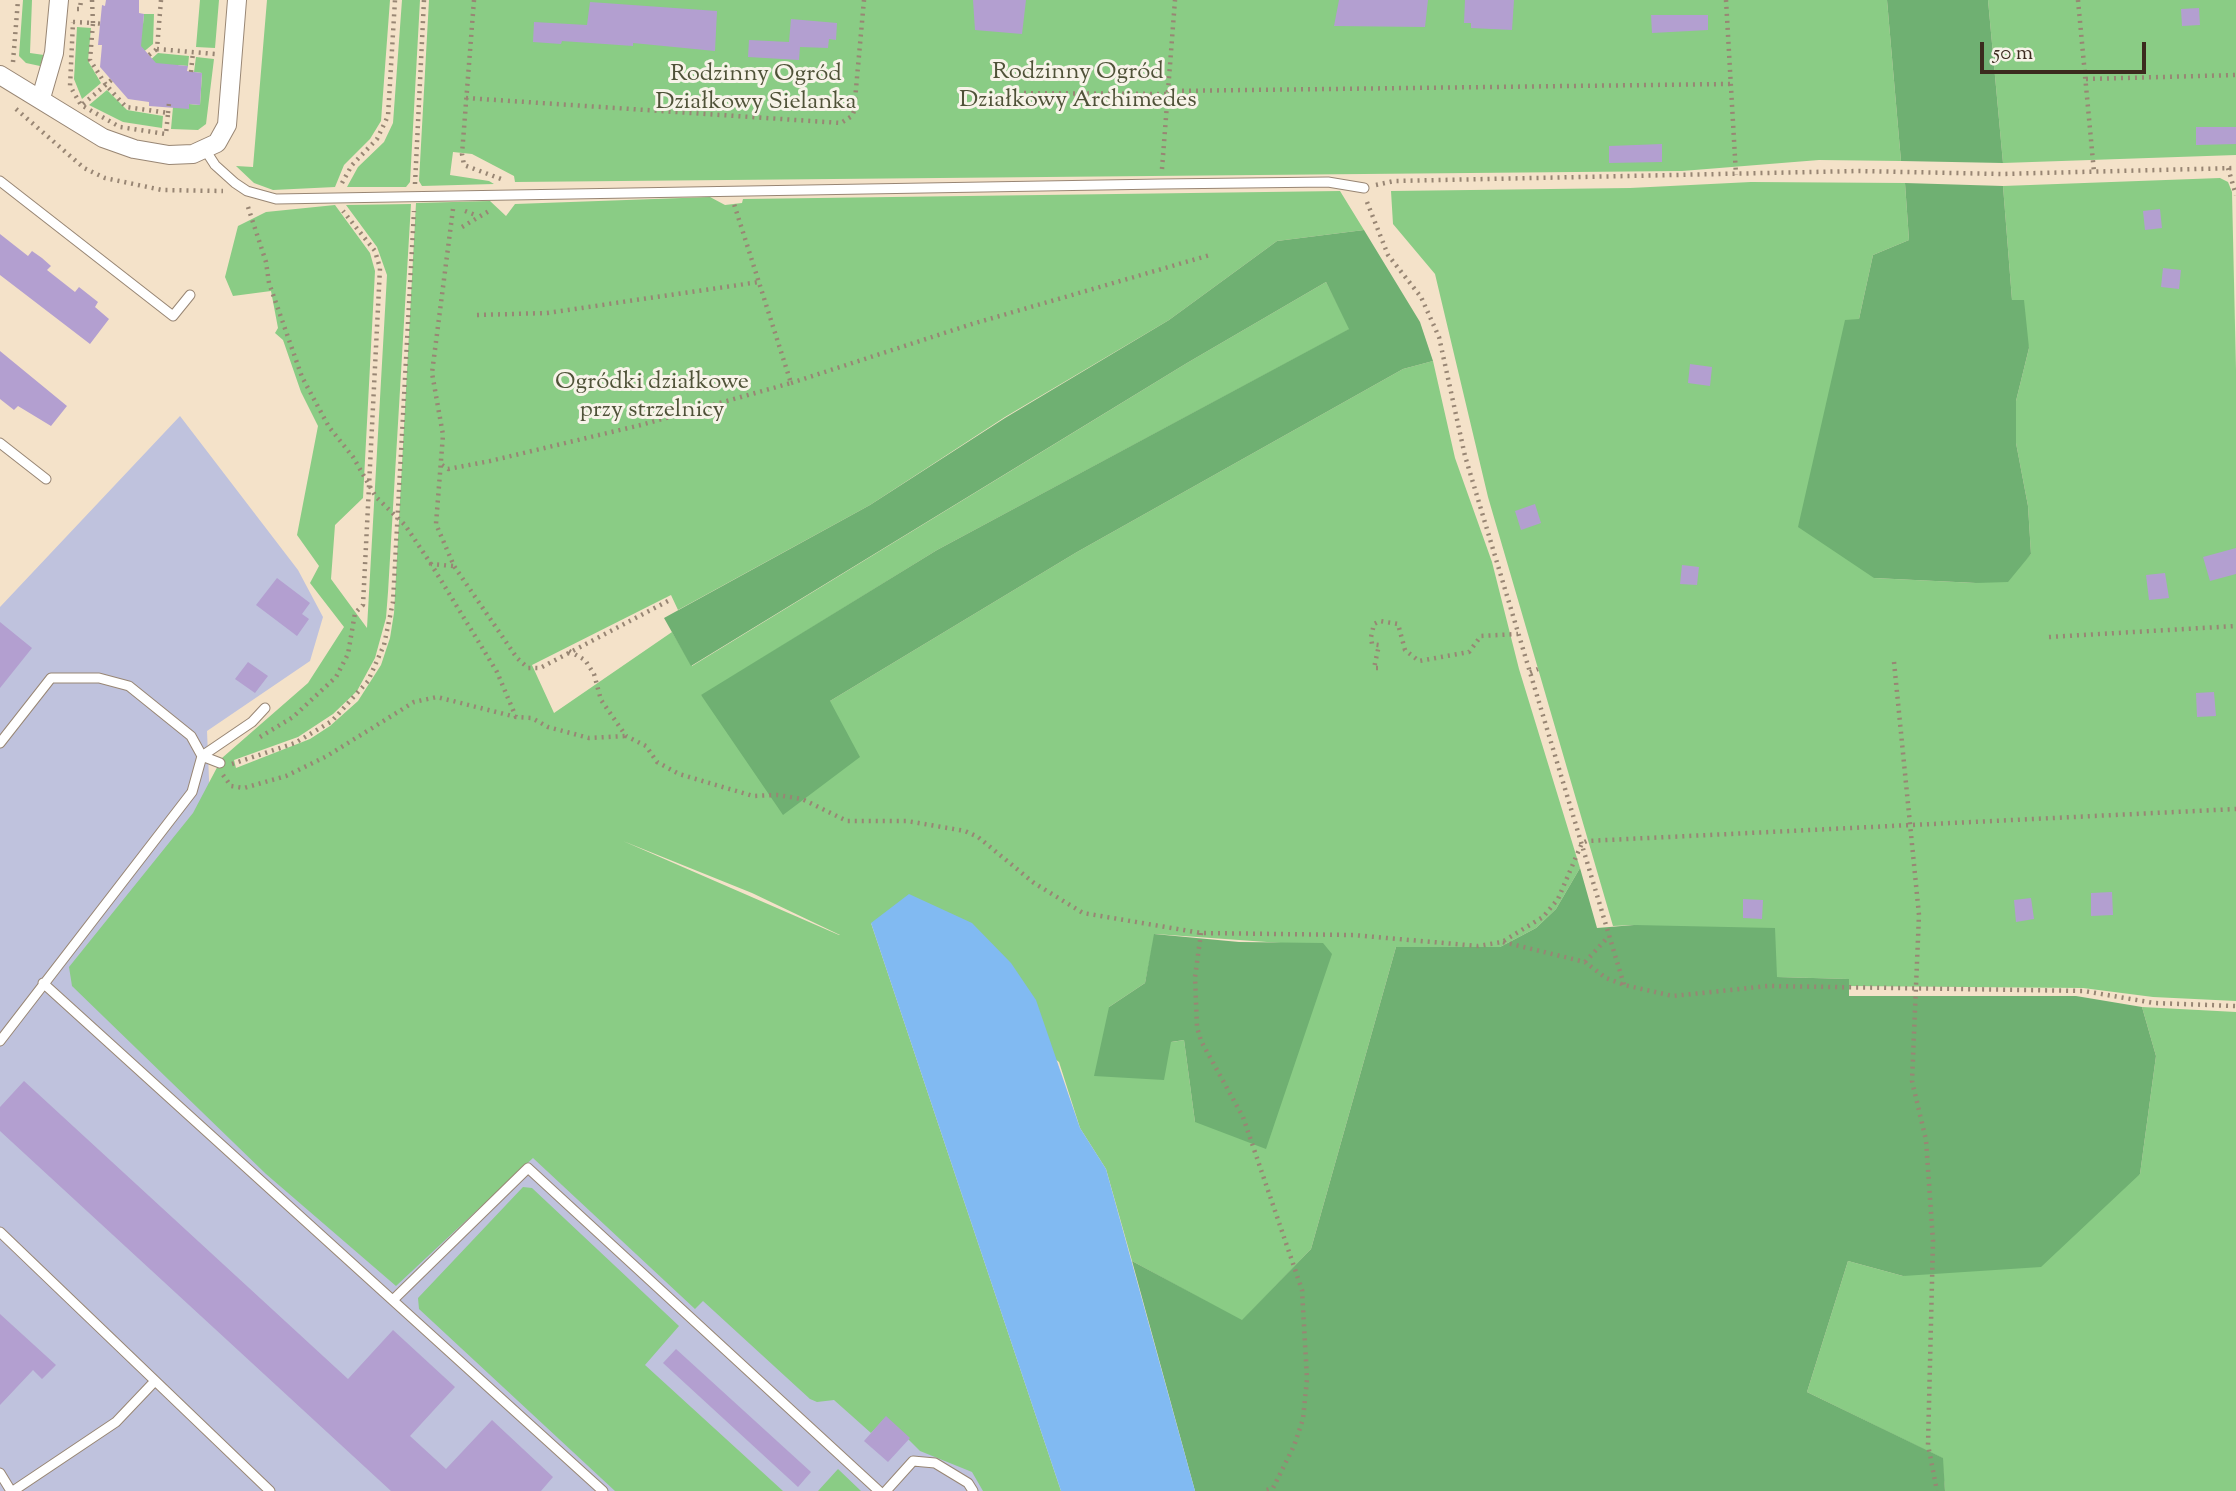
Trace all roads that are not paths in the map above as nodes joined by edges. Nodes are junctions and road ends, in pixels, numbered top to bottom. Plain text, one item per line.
1 (59, 0) edge
2 (237, 0) edge
3 (6, 73) edge
4 (41, 98) junction
5 (204, 148) junction
6 (0, 181) edge
7 (1364, 188) road end
8 (190, 295) dead end
9 (0, 443) edge
10 (46, 479) dead end
11 (265, 708) dead end
12 (0, 743) edge
13 (202, 756) junction
14 (222, 763) road end
15 (43, 983) junction
16 (0, 1041) edge
17 (0, 1232) edge
18 (394, 1299) junction
19 (155, 1382) junction
20 (0, 1473) edge
21 (12, 1491) edge
22 (270, 1491) edge
23 (603, 1491) edge
24 (879, 1491) edge
25 (886, 1491) edge
26 (973, 1491) edge

1 - 4 street
2 - 5 street
3 - 4 street
4 - 5 street
5 - 7 lane
6 - 8 lane
9 - 10 lane
11 - 13 lane
12 - 13 lane
13 - 14 lane
13 - 15 lane
15 - 16 lane
15 - 18 lane
17 - 19 lane
18 - 23 lane
18 - 24 lane
19 - 21 lane
19 - 22 lane
20 - 21 lane
25 - 26 lane

